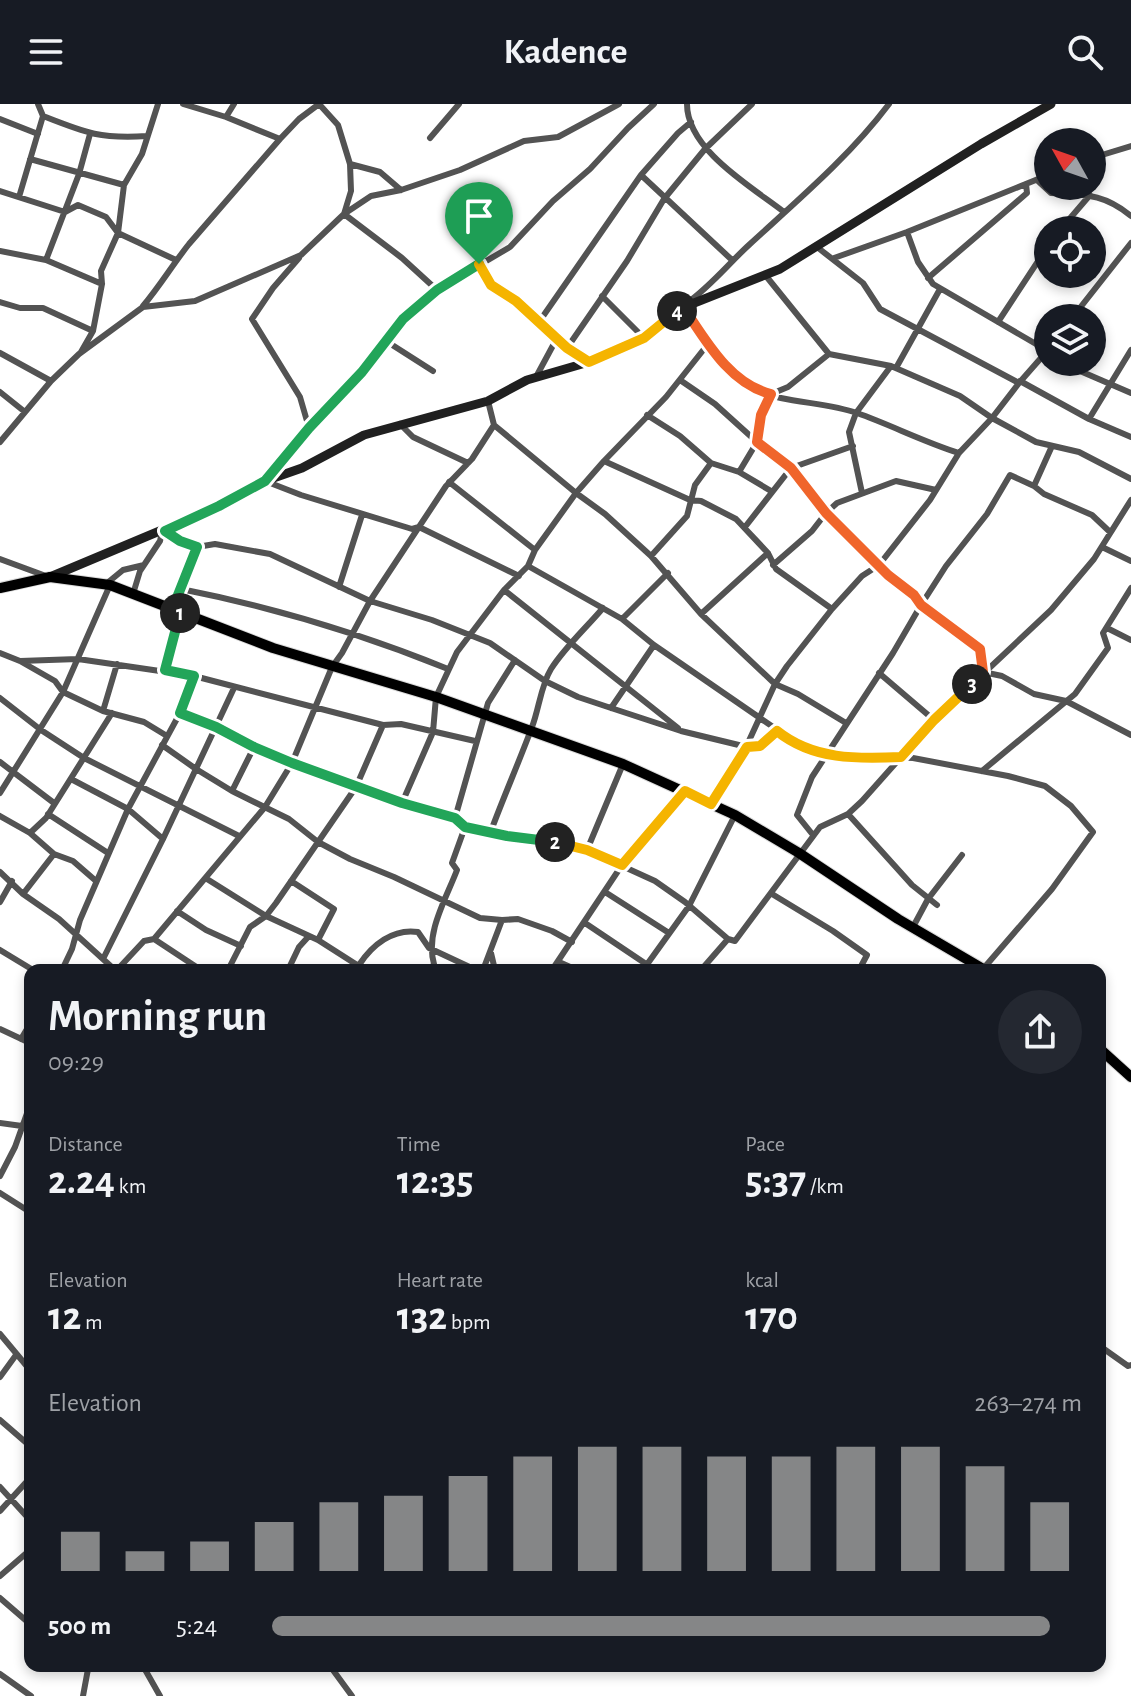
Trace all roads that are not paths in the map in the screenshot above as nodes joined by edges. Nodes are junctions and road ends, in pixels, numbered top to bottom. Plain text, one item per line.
1 (38, 104) edge
2 (158, 104) edge
3 (183, 104) edge
4 (234, 104) edge
5 (319, 104) edge
6 (459, 104) edge
7 (619, 104) edge
8 (654, 104) edge
9 (687, 104) edge
10 (752, 104) edge
11 (889, 104) edge
12 (1051, 104) edge
13 (43, 116) junction
14 (226, 117) junction
15 (0, 119) edge
16 (691, 122) junction
17 (38, 134) junction
18 (90, 134) junction
19 (147, 136) junction
20 (430, 138) dead end
21 (280, 139) junction
22 (1131, 146) edge
23 (705, 149) junction
24 (1106, 154) edge
25 (30, 159) junction
26 (350, 164) junction
27 (79, 174) junction
28 (641, 175) junction
29 (1034, 181) edge
30 (1026, 184) junction
31 (124, 185) junction
32 (401, 190) junction
33 (0, 191) edge
34 (19, 197) junction
35 (666, 197) junction
36 (1086, 200) edge
37 (1105, 200) edge
38 (65, 212) junction
39 (784, 212) junction
40 (344, 214) junction
41 (1072, 216) edge
42 (1131, 216) edge
43 (907, 232) junction
44 (118, 233) junction
45 (1131, 243) edge
46 (817, 247) junction
47 (0, 251) edge
48 (301, 255) junction
49 (834, 258) junction
50 (46, 260) junction
51 (176, 260) junction
52 (732, 260) junction
53 (479, 264) junction
54 (1034, 267) edge
55 (766, 276) junction
56 (928, 278) junction
57 (102, 284) junction
58 (940, 289) junction
59 (437, 290) junction
60 (602, 296) junction
61 (0, 302) edge
62 (1083, 304) edge
63 (143, 307) junction
64 (681, 308) junction
65 (539, 322) junction
66 (998, 322) junction
67 (917, 328) junction
68 (93, 331) junction
69 (557, 338) junction
70 (644, 338) junction
71 (386, 341) junction
72 (1034, 343) edge
73 (708, 344) junction
74 (567, 348) junction
75 (1131, 350) edge
76 (0, 353) edge
77 (79, 354) junction
78 (829, 354) junction
79 (589, 362) junction
80 (1034, 366) edge
81 (894, 367) junction
82 (433, 371) dead end
83 (1093, 376) edge
84 (535, 377) junction
85 (680, 380) junction
86 (51, 381) junction
87 (1019, 382) junction
88 (1111, 385) junction
89 (0, 392) edge
90 (1131, 393) edge
91 (771, 394) junction
92 (488, 401) junction
93 (25, 412) junction
94 (856, 413) junction
95 (647, 415) junction
96 (992, 418) junction
97 (1089, 419) junction
98 (400, 424) junction
99 (494, 425) junction
100 (309, 428) junction
101 (1131, 437) edge
102 (0, 442) edge
103 (757, 442) junction
104 (853, 446) junction
105 (1052, 446) junction
106 (959, 453) junction
107 (604, 461) junction
108 (468, 463) junction
109 (711, 463) junction
110 (791, 468) junction
111 (739, 472) junction
112 (1131, 479) edge
113 (265, 481) junction
114 (449, 482) junction
115 (1034, 486) junction
116 (936, 490) junction
117 (771, 491) junction
118 (576, 493) junction
119 (862, 493) junction
120 (690, 500) junction
121 (1131, 500) edge
122 (826, 513) junction
123 (362, 515) junction
124 (419, 527) junction
125 (745, 527) junction
126 (164, 531) junction
127 (1110, 532) junction
128 (197, 547) junction
129 (1102, 547) junction
130 (535, 550) junction
131 (768, 553) junction
132 (651, 556) junction
133 (0, 559) edge
134 (1131, 561) edge
135 (144, 565) junction
136 (773, 565) junction
137 (879, 565) junction
138 (528, 566) junction
139 (668, 573) junction
140 (519, 576) junction
141 (50, 577) junction
142 (108, 585) junction
143 (339, 587) junction
144 (0, 588) edge
145 (1131, 588) edge
146 (181, 589) junction
147 (504, 590) junction
148 (133, 594) junction
149 (370, 601) junction
150 (1128, 602) edge
151 (921, 605) junction
152 (603, 608) junction
153 (832, 609) junction
154 (177, 612) junction
155 (701, 614) junction
156 (622, 619) junction
157 (1107, 628) junction
158 (352, 635) junction
159 (468, 635) junction
160 (1131, 640) edge
161 (573, 642) junction
162 (654, 645) junction
163 (0, 653) edge
164 (78, 659) junction
165 (515, 660) junction
166 (20, 661) junction
167 (117, 664) junction
168 (332, 667) junction
169 (448, 669) junction
170 (165, 670) junction
171 (983, 672) junction
172 (879, 673) junction
173 (194, 676) junction
174 (545, 681) junction
175 (775, 684) junction
176 (624, 685) junction
177 (234, 688) junction
178 (63, 692) junction
179 (436, 697) junction
180 (0, 698) edge
181 (1066, 701) junction
182 (315, 708) junction
183 (611, 708) junction
184 (103, 711) junction
185 (112, 713) junction
186 (180, 713) junction
187 (484, 713) junction
188 (759, 718) junction
189 (934, 720) junction
190 (846, 723) junction
191 (383, 725) junction
192 (216, 727) junction
193 (41, 730) junction
194 (531, 730) junction
195 (681, 731) junction
196 (777, 731) junction
197 (433, 732) junction
198 (1131, 735) edge
199 (167, 736) junction
200 (475, 741) junction
201 (162, 745) junction
202 (254, 747) junction
203 (747, 747) junction
204 (826, 755) junction
205 (901, 757) junction
206 (84, 758) junction
207 (0, 762) edge
208 (292, 763) junction
209 (623, 764) junction
210 (196, 769) junction
211 (982, 771) junction
212 (14, 773) junction
213 (71, 779) junction
214 (142, 785) junction
215 (356, 787) junction
216 (232, 791) junction
217 (685, 791) junction
218 (0, 793) edge
219 (54, 803) junction
220 (402, 803) junction
221 (711, 804) junction
222 (177, 806) junction
223 (265, 807) junction
224 (128, 809) junction
225 (48, 814) junction
226 (848, 814) junction
227 (735, 815) junction
228 (0, 816) edge
229 (455, 818) junction
230 (465, 827) junction
231 (491, 831) junction
232 (30, 833) junction
233 (813, 835) junction
234 (239, 836) junction
235 (163, 839) junction
236 (318, 842) junction
237 (587, 850) junction
238 (108, 853) junction
239 (799, 853) junction
240 (54, 854) junction
241 (962, 855) dead end
242 (622, 865) junction
243 (0, 872) edge
244 (207, 879) junction
245 (12, 881) junction
246 (96, 881) junction
247 (291, 881) junction
248 (605, 892) junction
249 (23, 894) junction
250 (772, 894) junction
251 (928, 899) junction
252 (0, 902) edge
253 (443, 902) junction
254 (937, 905) dead end
255 (689, 906) junction
256 (177, 911) junction
257 (266, 916) junction
258 (502, 920) junction
259 (585, 923) junction
260 (913, 927) junction
261 (669, 933) junction
262 (76, 934) junction
263 (309, 936) junction
264 (154, 939) junction
265 (728, 939) junction
266 (318, 940) junction
267 (572, 942) junction
268 (241, 946) junction
269 (429, 948) junction
270 (491, 949) junction
271 (0, 950) edge
272 (103, 959) junction
273 (559, 962) joint
274 (64, 964) edge
275 (109, 964) edge
276 (122, 964) edge
277 (192, 964) edge
278 (231, 964) edge
279 (291, 964) edge
280 (356, 964) edge
281 (364, 964) edge
282 (434, 964) edge
283 (463, 964) edge
284 (485, 964) edge
285 (494, 964) edge
286 (564, 964) edge
287 (642, 964) edge
288 (652, 964) edge
289 (706, 964) edge
290 (862, 964) edge
291 (976, 964) edge
292 (988, 964) edge
293 (24, 965) edge
294 (0, 1029) edge
295 (24, 1034) edge
296 (21, 1039) junction
297 (24, 1040) edge
298 (1106, 1054) edge
299 (1131, 1077) edge
300 (24, 1121) edge
301 (0, 1123) edge
302 (22, 1126) junction
303 (0, 1176) edge
304 (0, 1193) edge
305 (24, 1208) edge
306 (0, 1334) edge
307 (1106, 1350) edge
308 (16, 1355) junction
309 (24, 1364) edge
310 (1131, 1365) edge
311 (0, 1377) edge
312 (0, 1420) edge
313 (22, 1438) edge
314 (24, 1484) edge
315 (0, 1487) edge
316 (11, 1497) junction
317 (0, 1511) edge
318 (24, 1513) edge
319 (24, 1555) edge
320 (0, 1576) edge
321 (0, 1598) edge
322 (24, 1619) edge
323 (87, 1672) edge
324 (146, 1672) edge
325 (334, 1672) edge
326 (0, 1674) edge
327 (31, 1696) edge
328 (83, 1696) edge
329 (160, 1696) edge
330 (352, 1696) edge

1 - 13 street
2 - 19 street
3 - 14 street
4 - 14 street
5 - 21 street
5 - 26 street
6 - 20 street
7 - 32 street
8 - 53 street
9 - 16 street
10 - 23 street
11 - 39 street
12 - 46 street
13 - 17 street
13 - 18 street
14 - 21 street
15 - 17 street
16 - 23 street
16 - 28 street
17 - 25 street
18 - 19 street
18 - 27 street
19 - 31 street
21 - 51 street
22 - 24 street
23 - 35 street
23 - 39 street
25 - 27 street
25 - 34 street
26 - 32 street
26 - 40 street
27 - 31 street
27 - 38 street
28 - 35 street
28 - 65 street
29 - 30 street
30 - 43 street
30 - 56 street
31 - 44 street
32 - 40 street
33 - 34 street
34 - 38 street
35 - 52 street
35 - 60 street
36 - 41 street
37 - 42 street
38 - 44 street
38 - 50 street
39 - 52 street
40 - 48 street
40 - 59 street
43 - 49 street
43 - 56 street
44 - 51 street
44 - 57 street
45 - 62 street
46 - 49 street
46 - 55 street
47 - 50 street
48 - 63 street
48 - 100 street
49 - 67 street
50 - 57 street
51 - 63 street
52 - 64 street
53 - 59 street
53 - 65 street
54 - 66 street
55 - 64 street
55 - 78 street
56 - 58 street
57 - 68 street
58 - 66 street
58 - 67 street
59 - 71 street
60 - 70 street
60 - 74 street
61 - 68 street
63 - 77 street
64 - 70 street
64 - 73 street
65 - 69 street
66 - 72 street
67 - 81 street
67 - 87 street
68 - 77 street
69 - 74 street
69 - 84 street
70 - 79 street
71 - 82 street
71 - 100 street
73 - 85 street
73 - 91 street
74 - 79 street
75 - 88 street
76 - 86 street
77 - 86 street
78 - 81 street
78 - 91 street
79 - 84 street
80 - 87 street
81 - 94 street
81 - 96 street
83 - 88 street
84 - 92 street
85 - 95 street
85 - 103 street
86 - 93 street
87 - 96 street
87 - 97 street
88 - 90 street
88 - 97 street
89 - 93 street
91 - 94 street
91 - 103 street
92 - 98 street
92 - 99 street
93 - 102 street
94 - 104 street
94 - 106 street
95 - 107 street
95 - 109 street
96 - 105 street
96 - 106 street
97 - 101 street
98 - 108 street
98 - 113 street
99 - 108 street
99 - 118 street
100 - 113 street
103 - 110 street
103 - 111 street
104 - 110 street
104 - 119 street
105 - 112 street
105 - 115 street
106 - 116 street
107 - 118 street
107 - 120 street
108 - 114 street
109 - 111 street
109 - 120 street
110 - 117 street
110 - 122 street
111 - 117 street
113 - 123 street
113 - 126 street
114 - 124 street
114 - 130 street
115 - 127 street
115 - 151 street
116 - 119 street
116 - 137 street
117 - 125 street
118 - 130 street
118 - 132 street
119 - 122 street
120 - 125 street
120 - 132 street
121 - 127 street
122 - 136 street
122 - 137 street
123 - 124 street
123 - 143 street
124 - 140 street
124 - 149 street
125 - 131 street
126 - 128 street
126 - 135 street
126 - 141 street
127 - 129 street
128 - 143 street
128 - 146 street
129 - 134 street
129 - 171 street
130 - 138 street
131 - 136 street
131 - 155 street
132 - 139 street
133 - 141 street
135 - 142 street
135 - 148 street
136 - 153 street
137 - 151 street
137 - 153 street
138 - 140 street
138 - 152 street
139 - 155 street
139 - 156 street
140 - 147 street
141 - 142 main road
141 - 144 main road
142 - 148 main road
142 - 164 street
143 - 149 street
145 - 150 street
146 - 154 street
146 - 158 street
147 - 159 street
147 - 161 street
148 - 154 main road
149 - 158 street
149 - 159 street
150 - 157 street
151 - 171 street
151 - 172 street
152 - 156 street
152 - 161 street
153 - 175 street
154 - 168 main road
154 - 170 street
155 - 175 street
156 - 162 street
157 - 160 street
157 - 181 street
158 - 168 street
158 - 169 street
159 - 165 street
159 - 169 street
161 - 174 street
161 - 176 street
162 - 176 street
162 - 188 street
163 - 166 street
164 - 166 street
164 - 167 street
164 - 178 street
165 - 174 street
165 - 187 street
166 - 178 street
167 - 170 street
167 - 184 street
168 - 179 main road
168 - 182 street
169 - 179 street
170 - 173 street
171 - 181 street
171 - 189 street
172 - 189 street
172 - 190 street
173 - 177 street
173 - 186 street
174 - 183 street
174 - 194 street
175 - 188 street
175 - 190 street
176 - 183 street
176 - 195 street
177 - 182 street
177 - 192 street
178 - 184 street
178 - 193 street
179 - 187 main road
179 - 197 street
180 - 193 street
181 - 198 street
181 - 211 street
182 - 191 street
182 - 208 street
183 - 195 street
184 - 185 street
185 - 199 street
185 - 206 street
186 - 192 street
186 - 199 street
187 - 194 main road
187 - 200 street
188 - 196 street
188 - 203 street
189 - 205 street
190 - 204 street
191 - 197 street
191 - 215 street
192 - 202 street
192 - 210 street
193 - 206 street
193 - 212 street
194 - 209 main road
194 - 231 street
195 - 203 street
196 - 203 street
196 - 204 street
197 - 200 street
197 - 220 street
199 - 201 street
200 - 229 street
201 - 210 street
201 - 214 street
202 - 208 street
202 - 216 street
203 - 221 street
204 - 205 street
204 - 233 street
205 - 211 street
205 - 226 street
206 - 213 street
206 - 214 street
207 - 212 street
208 - 215 street
208 - 223 street
209 - 217 main road
209 - 237 street
210 - 216 street
210 - 222 street
211 - 292 street
212 - 218 street
212 - 219 street
213 - 219 street
213 - 224 street
214 - 222 street
214 - 224 street
215 - 220 street
215 - 236 street
216 - 223 street
217 - 221 main road
217 - 242 street
219 - 225 street
220 - 229 street
221 - 227 main road
222 - 234 street
222 - 235 street
223 - 234 street
223 - 236 street
224 - 235 street
224 - 238 street
225 - 232 street
225 - 238 street
226 - 233 street
226 - 251 street
227 - 239 main road
227 - 255 street
228 - 232 street
229 - 230 street
230 - 231 street
230 - 253 street
231 - 237 street
232 - 240 street
233 - 239 street
234 - 244 street
235 - 272 street
236 - 247 street
236 - 253 street
237 - 242 street
238 - 246 street
239 - 250 street
239 - 260 main road
240 - 246 street
240 - 249 street
241 - 251 street
242 - 248 street
242 - 255 street
243 - 245 street
244 - 256 street
244 - 257 street
245 - 249 street
245 - 252 street
246 - 262 street
247 - 257 street
247 - 266 street
248 - 259 street
248 - 261 street
249 - 262 street
250 - 265 street
250 - 290 street
251 - 254 street
251 - 260 street
253 - 258 street
253 - 269 street
255 - 261 street
255 - 265 street
256 - 264 street
256 - 268 street
257 - 263 street
257 - 268 street
258 - 267 street
258 - 270 street
259 - 267 street
259 - 287 street
260 - 291 main road
261 - 288 street
262 - 272 street
262 - 274 street
263 - 266 street
263 - 279 street
264 - 276 street
264 - 277 street
265 - 289 street
266 - 280 street
267 - 273 street
268 - 278 street
269 - 281 street
269 - 282 street
269 - 283 street
270 - 284 street
270 - 285 street
271 - 293 street
272 - 275 street
273 - 286 street
294 - 296 street
295 - 296 street
296 - 297 street
298 - 299 main road
300 - 302 street
301 - 302 street
302 - 303 street
304 - 305 street
306 - 308 street
307 - 310 street
308 - 309 street
308 - 311 street
312 - 313 street
314 - 316 street
315 - 316 street
316 - 317 street
316 - 318 street
319 - 320 street
321 - 322 street
323 - 328 street
324 - 329 street
325 - 330 street
326 - 327 street

